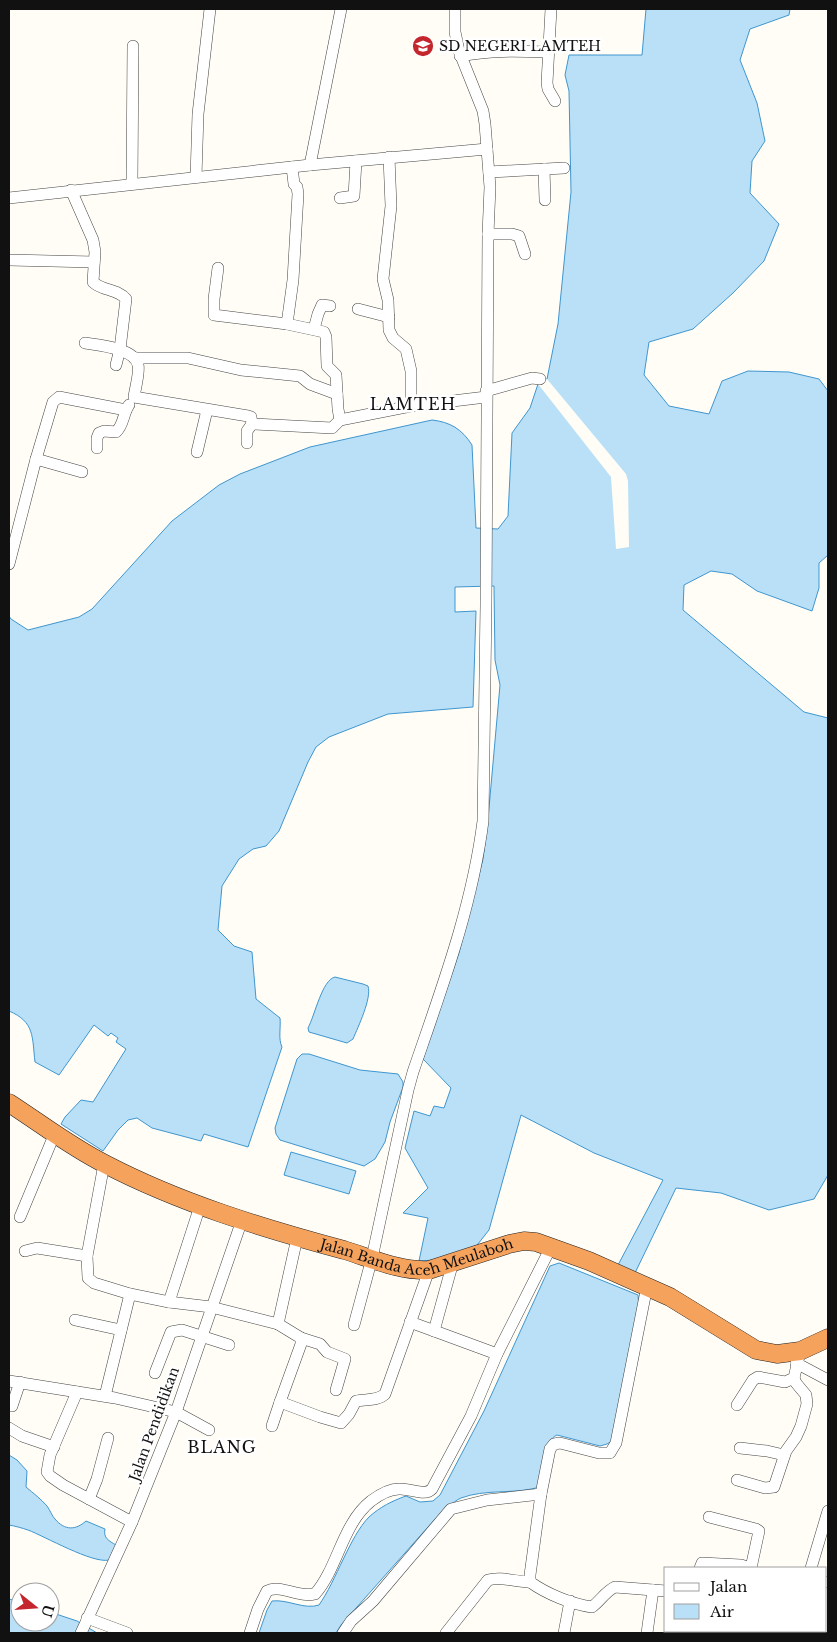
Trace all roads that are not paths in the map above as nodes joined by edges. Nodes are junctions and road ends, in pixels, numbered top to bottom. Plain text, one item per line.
1 (210, 9) edge
2 (341, 9) edge
3 (455, 9) edge
4 (551, 9) edge
5 (133, 46) dead end
6 (548, 52) junction
7 (460, 56) junction
8 (554, 101) dead end
9 (487, 149) junction
10 (389, 157) junction
11 (356, 161) junction
12 (310, 165) junction
13 (292, 167) junction
14 (564, 168) dead end
15 (544, 169) junction
16 (489, 172) junction
17 (196, 177) junction
18 (132, 183) junction
19 (72, 190) junction
20 (9, 198) edge
21 (340, 198) dead end
22 (545, 200) dead end
23 (488, 234) junction
24 (525, 254) dead end
25 (9, 260) edge
26 (94, 262) junction
27 (218, 268) dead end
28 (330, 306) dead end
29 (358, 309) dead end
30 (389, 317) junction
31 (287, 324) junction
32 (314, 329) junction
33 (85, 343) dead end
34 (120, 349) junction
35 (134, 358) junction
36 (116, 365) dead end
37 (540, 379) dead end
38 (337, 394) junction
39 (486, 394) junction
40 (134, 397) junction
41 (411, 406) junction
42 (126, 410) junction
43 (207, 410) junction
44 (340, 420) junction
45 (252, 424) junction
46 (247, 442) dead end
47 (97, 448) dead end
48 (196, 452) dead end
49 (36, 459) junction
50 (82, 472) dead end
51 (9, 564) edge
52 (9, 1102) edge
53 (55, 1133) junction
54 (104, 1164) junction
55 (200, 1206) junction
56 (20, 1217) dead end
57 (242, 1220) junction
58 (297, 1238) junction
59 (550, 1246) junction
60 (25, 1251) dead end
61 (87, 1256) junction
62 (372, 1258) junction
63 (453, 1262) junction
64 (429, 1270) junction
65 (647, 1286) junction
66 (130, 1294) junction
67 (168, 1302) junction
68 (211, 1307) junction
69 (74, 1320) dead end
70 (410, 1322) junction
71 (278, 1324) junction
72 (354, 1325) dead end
73 (120, 1330) junction
74 (434, 1331) junction
75 (201, 1336) junction
76 (301, 1338) junction
77 (828, 1338) edge
78 (229, 1345) dead end
79 (497, 1354) junction
80 (798, 1357) junction
81 (156, 1373) dead end
82 (794, 1378) junction
83 (828, 1380) edge
84 (14, 1381) edge
85 (336, 1390) dead end
86 (77, 1392) junction
87 (105, 1396) junction
88 (280, 1402) junction
89 (737, 1405) dead end
90 (9, 1406) edge
91 (176, 1412) junction
92 (272, 1426) dead end
93 (9, 1428) edge
94 (209, 1430) dead end
95 (108, 1438) dead end
96 (54, 1447) junction
97 (740, 1448) dead end
98 (784, 1455) junction
99 (737, 1480) dead end
100 (542, 1494) junction
101 (89, 1499) junction
102 (828, 1510) edge
103 (709, 1517) dead end
104 (132, 1522) junction
105 (700, 1567) edge
106 (748, 1567) edge
107 (751, 1567) edge
108 (811, 1567) edge
109 (530, 1582) junction
110 (653, 1590) junction
111 (664, 1591) edge
112 (570, 1601) junction
113 (87, 1620) junction
114 (81, 1633) edge
115 (127, 1633) edge
116 (250, 1633) edge
117 (343, 1633) edge
118 (446, 1633) edge
119 (564, 1633) edge
120 (647, 1633) edge

1 - 17 street
2 - 12 street
3 - 7 street
4 - 6 street
5 - 18 street
6 - 7 street
6 - 8 street
7 - 9 street
9 - 10 street
9 - 16 street
10 - 11 street
10 - 30 street
11 - 12 street
11 - 21 street
12 - 13 street
13 - 17 street
13 - 31 street
14 - 15 street
15 - 16 street
15 - 22 street
16 - 23 street
17 - 18 street
18 - 19 street
19 - 20 street
19 - 26 street
23 - 24 street
23 - 39 street
25 - 26 street
26 - 34 street
27 - 31 street
28 - 32 street
29 - 30 street
30 - 41 street
31 - 32 street
32 - 38 street
33 - 34 street
34 - 35 street
34 - 36 street
35 - 38 street
35 - 40 street
37 - 39 street
38 - 44 street
39 - 41 street
39 - 62 street
40 - 42 street
40 - 43 street
41 - 44 street
42 - 47 street
42 - 49 street
43 - 45 street
43 - 48 street
44 - 45 street
45 - 46 street
49 - 50 street
49 - 51 street
52 - 53 highway, Jalan Banda Aceh Meulaboh
53 - 54 highway, Jalan Banda Aceh Meulaboh
53 - 56 street
54 - 55 highway, Jalan Banda Aceh Meulaboh
54 - 61 street
55 - 57 highway, Jalan Banda Aceh Meulaboh
55 - 67 street
57 - 58 highway, Jalan Banda Aceh Meulaboh
57 - 68 street, Jalan Pendidikan
58 - 62 highway, Jalan Banda Aceh Meulaboh
58 - 71 street
59 - 63 highway, Jalan Banda Aceh Meulaboh
59 - 65 highway, Jalan Banda Aceh Meulaboh
59 - 79 street
60 - 61 street
61 - 66 street
62 - 64 highway, Jalan Banda Aceh Meulaboh
62 - 72 street
63 - 64 highway, Jalan Banda Aceh Meulaboh
63 - 74 street
64 - 70 street
65 - 80 highway, Jalan Banda Aceh Meulaboh
65 - 100 street
66 - 67 street
66 - 73 street
67 - 68 street
68 - 71 street
68 - 75 street, Jalan Pendidikan
69 - 73 street
70 - 74 street
70 - 88 street
71 - 76 street
73 - 87 street
74 - 79 street
75 - 78 street
75 - 81 street
75 - 91 street, Jalan Pendidikan
76 - 85 street
76 - 88 street
77 - 80 highway, Jalan Banda Aceh Meulaboh
79 - 116 street
80 - 82 street
80 - 83 street
82 - 89 street
82 - 98 street
84 - 86 street
84 - 90 street
86 - 87 street
86 - 96 street
87 - 91 street
88 - 92 street
91 - 94 street
91 - 104 street, Jalan Pendidikan
93 - 96 street
95 - 101 street
96 - 101 street
97 - 98 street
98 - 99 street
100 - 109 street
100 - 117 street
101 - 104 street
102 - 108 street
103 - 107 street
104 - 113 street, Jalan Pendidikan
105 - 106 street
109 - 112 street
109 - 118 street
110 - 111 street
110 - 112 street
110 - 120 street
112 - 119 street
113 - 114 street, Jalan Pendidikan
113 - 115 street

